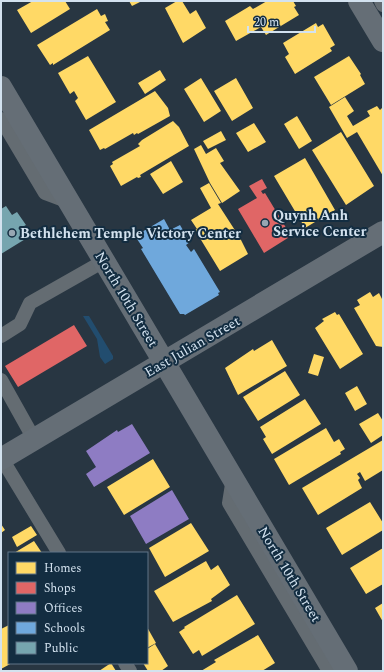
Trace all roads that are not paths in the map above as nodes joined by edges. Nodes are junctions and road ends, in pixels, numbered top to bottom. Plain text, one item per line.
1 (359, 1) edge
2 (381, 1) edge
3 (383, 5) edge
4 (383, 41) edge
5 (1, 87) edge
6 (1, 119) edge
7 (70, 203) junction
8 (383, 232) edge
9 (104, 261) junction
10 (1, 336) edge
11 (164, 362) junction
12 (1, 380) edge
13 (34, 439) junction
14 (1, 459) edge
15 (233, 478) junction
16 (58, 552) edge
17 (329, 671) edge
18 (347, 671) edge

1 - 4 main road
2 - 3 lane
5 - 7 main road, North 10th Street
6 - 7 lane
7 - 9 main road, North 10th Street
8 - 11 main road, East Julian Street
9 - 10 lane
9 - 11 main road, North 10th Street
11 - 13 main road, East Julian Street
11 - 15 main road, North 10th Street
12 - 13 lane
13 - 14 main road, East Julian Street
14 - 16 lane
15 - 17 lane, North 10th Street
15 - 18 main road, North 10th Street

